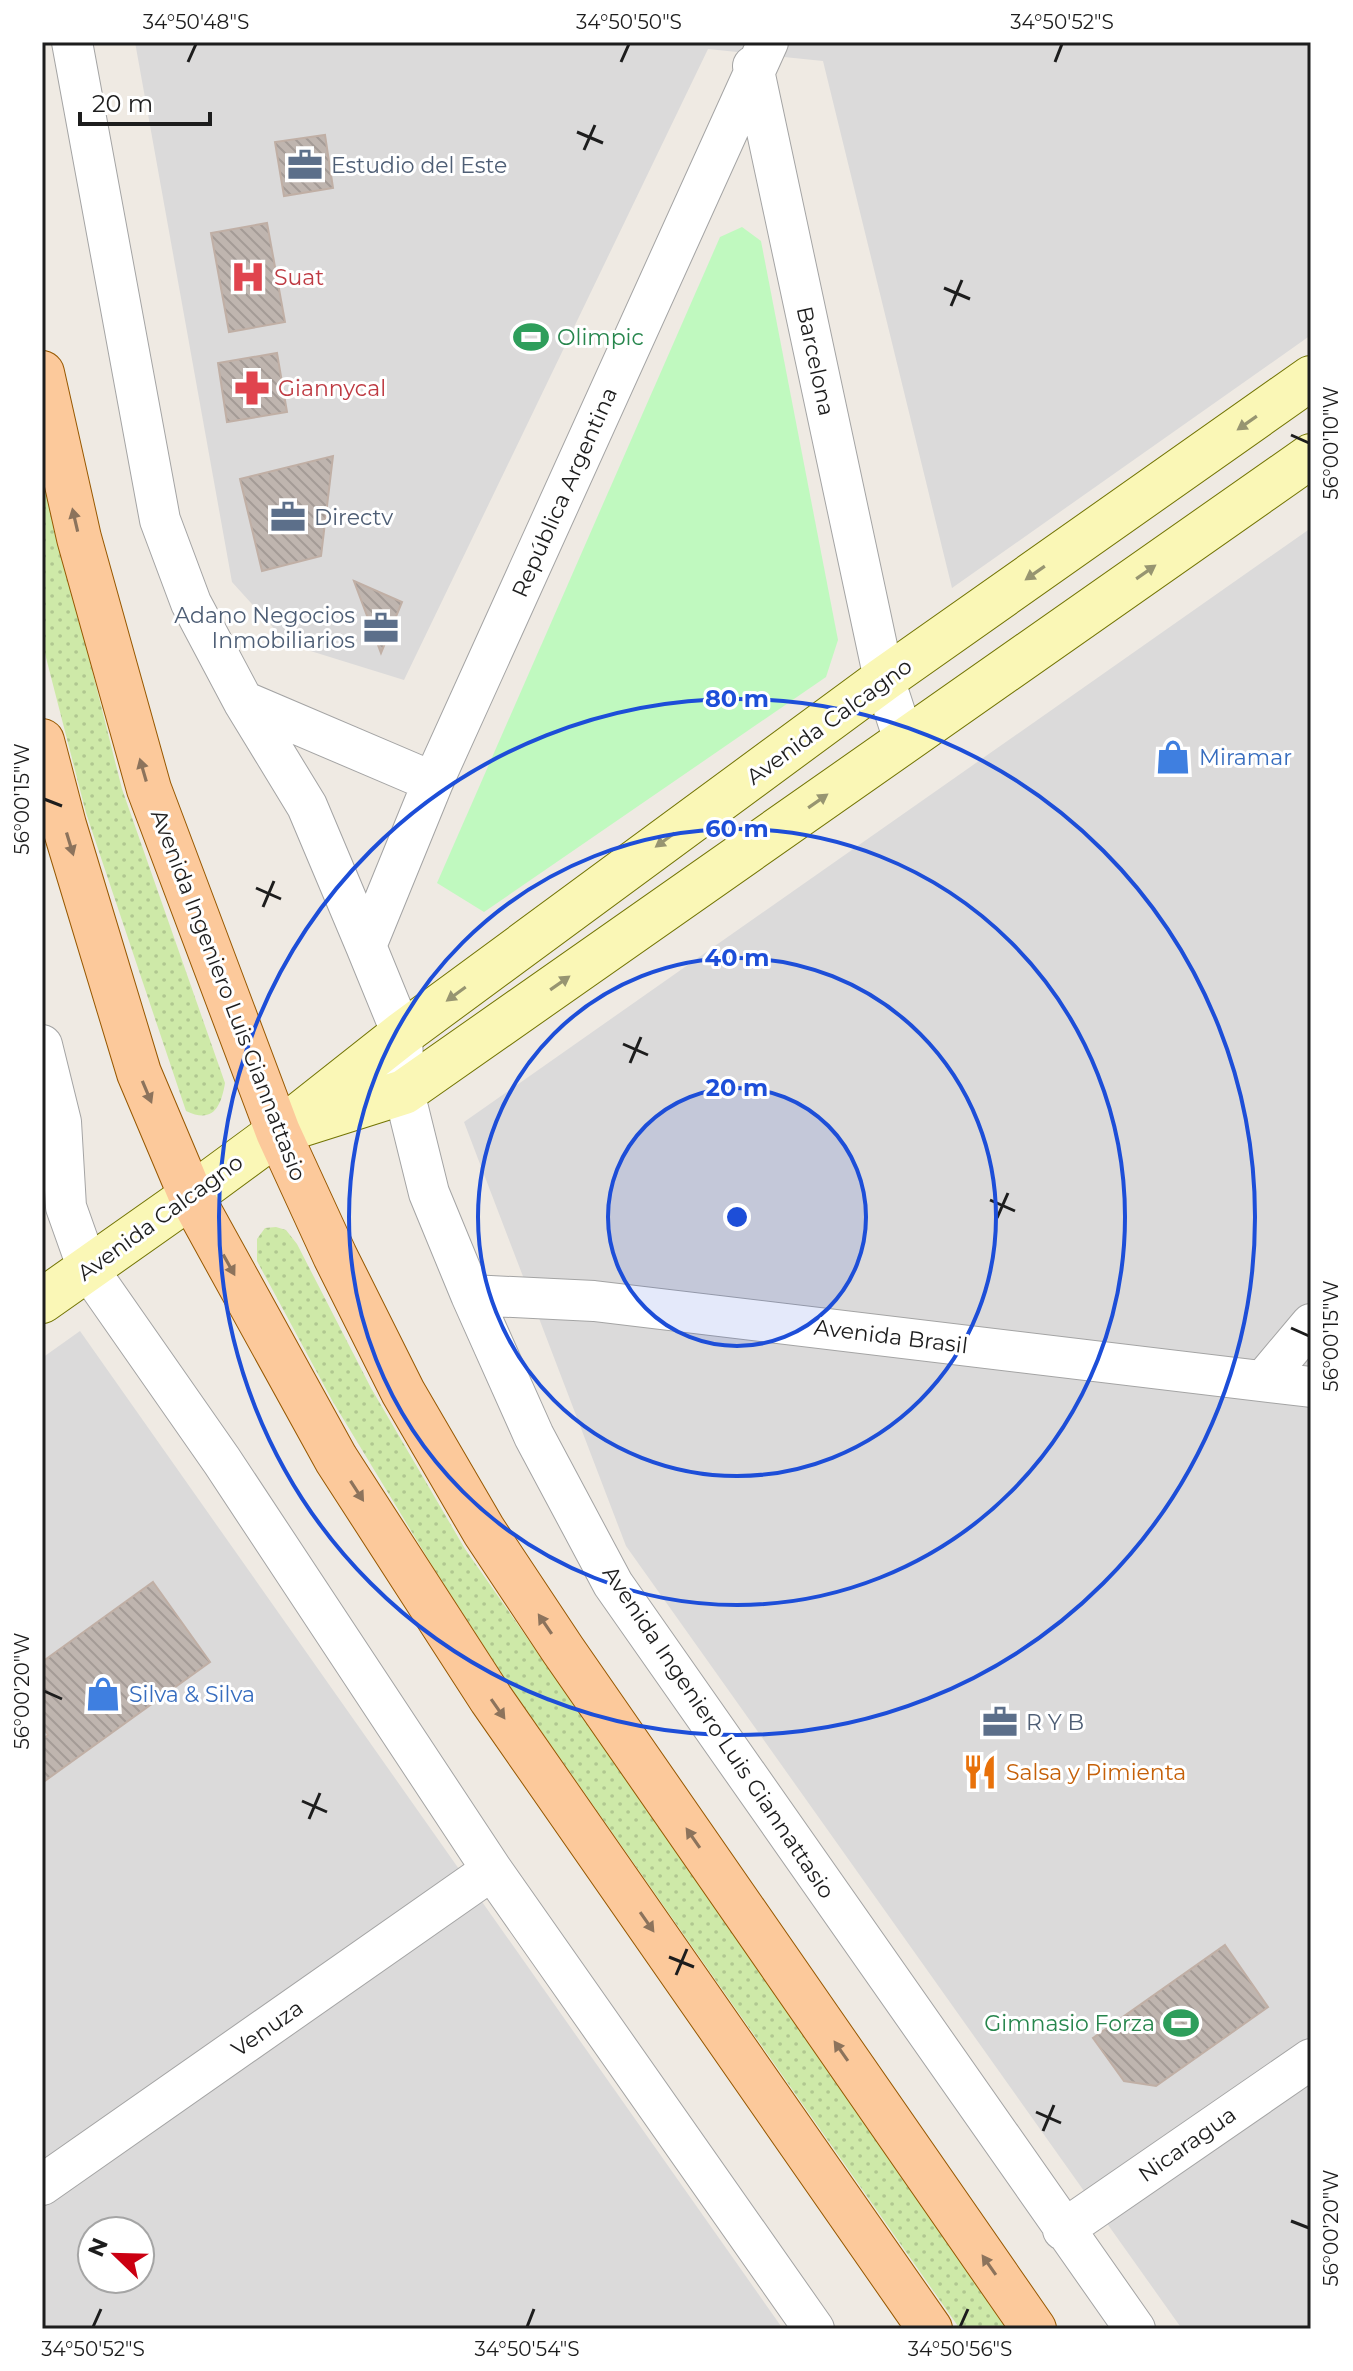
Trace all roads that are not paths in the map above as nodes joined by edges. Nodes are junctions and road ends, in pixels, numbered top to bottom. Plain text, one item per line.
1 (72, 42) edge
2 (757, 52) edge
3 (42, 373) edge
4 (1311, 378) edge
5 (1311, 456) edge
6 (884, 679) junction
7 (243, 701) junction
8 (904, 740) junction
9 (42, 741) edge
10 (433, 782) junction
11 (366, 946) junction
12 (402, 1034) junction
13 (42, 1045) edge
14 (404, 1092) junction
15 (278, 1132) junction
16 (191, 1196) junction
17 (88, 1269) junction
18 (471, 1295) junction
19 (42, 1301) edge
20 (1311, 1324) edge
21 (1264, 1380) junction
22 (1311, 1387) edge
23 (492, 1870) junction
24 (1311, 2059) edge
25 (42, 2185) edge
26 (1063, 2230) junction
27 (814, 2329) edge
28 (930, 2329) edge
29 (1034, 2329) edge
30 (1135, 2329) edge

1 - 7 street, Avenida Ingeniero Luis Giannattasio
2 - 6 street, Barcelona
2 - 10 street, República Argentina
15 -> 3 main road, Avenida Ingeniero Luis Giannattasio
4 -> 6 street, Avenida Calcagno
8 -> 5 street, Avenida Calcagno
6 - 8 street, Barcelona
6 -> 12 street, Avenida Calcagno
7 - 10 street
7 - 11 street, Avenida Ingeniero Luis Giannattasio
14 -> 8 street, Avenida Calcagno
9 -> 16 main road
10 - 11 street, República Argentina
11 - 12 street, Avenida Ingeniero Luis Giannattasio
12 - 14 street, Avenida Ingeniero Luis Giannattasio
12 - 15 street, Avenida Calcagno
13 - 17 street
14 - 15 street, Avenida Calcagno
14 - 18 street, Avenida Ingeniero Luis Giannattasio
15 - 16 street, Avenida Calcagno
29 -> 15 main road, Avenida Ingeniero Luis Giannattasio
16 - 17 street, Avenida Calcagno
16 -> 28 main road
17 - 19 street, Avenida Calcagno
17 - 23 street
18 - 21 street, Avenida Brasil
18 - 26 street, Avenida Ingeniero Luis Giannattasio
20 - 21 street
21 - 22 street, Avenida Brasil
23 - 25 street, Venuza
23 - 27 street
24 - 26 street, Nicaragua
26 - 30 street, Avenida Ingeniero Luis Giannattasio

